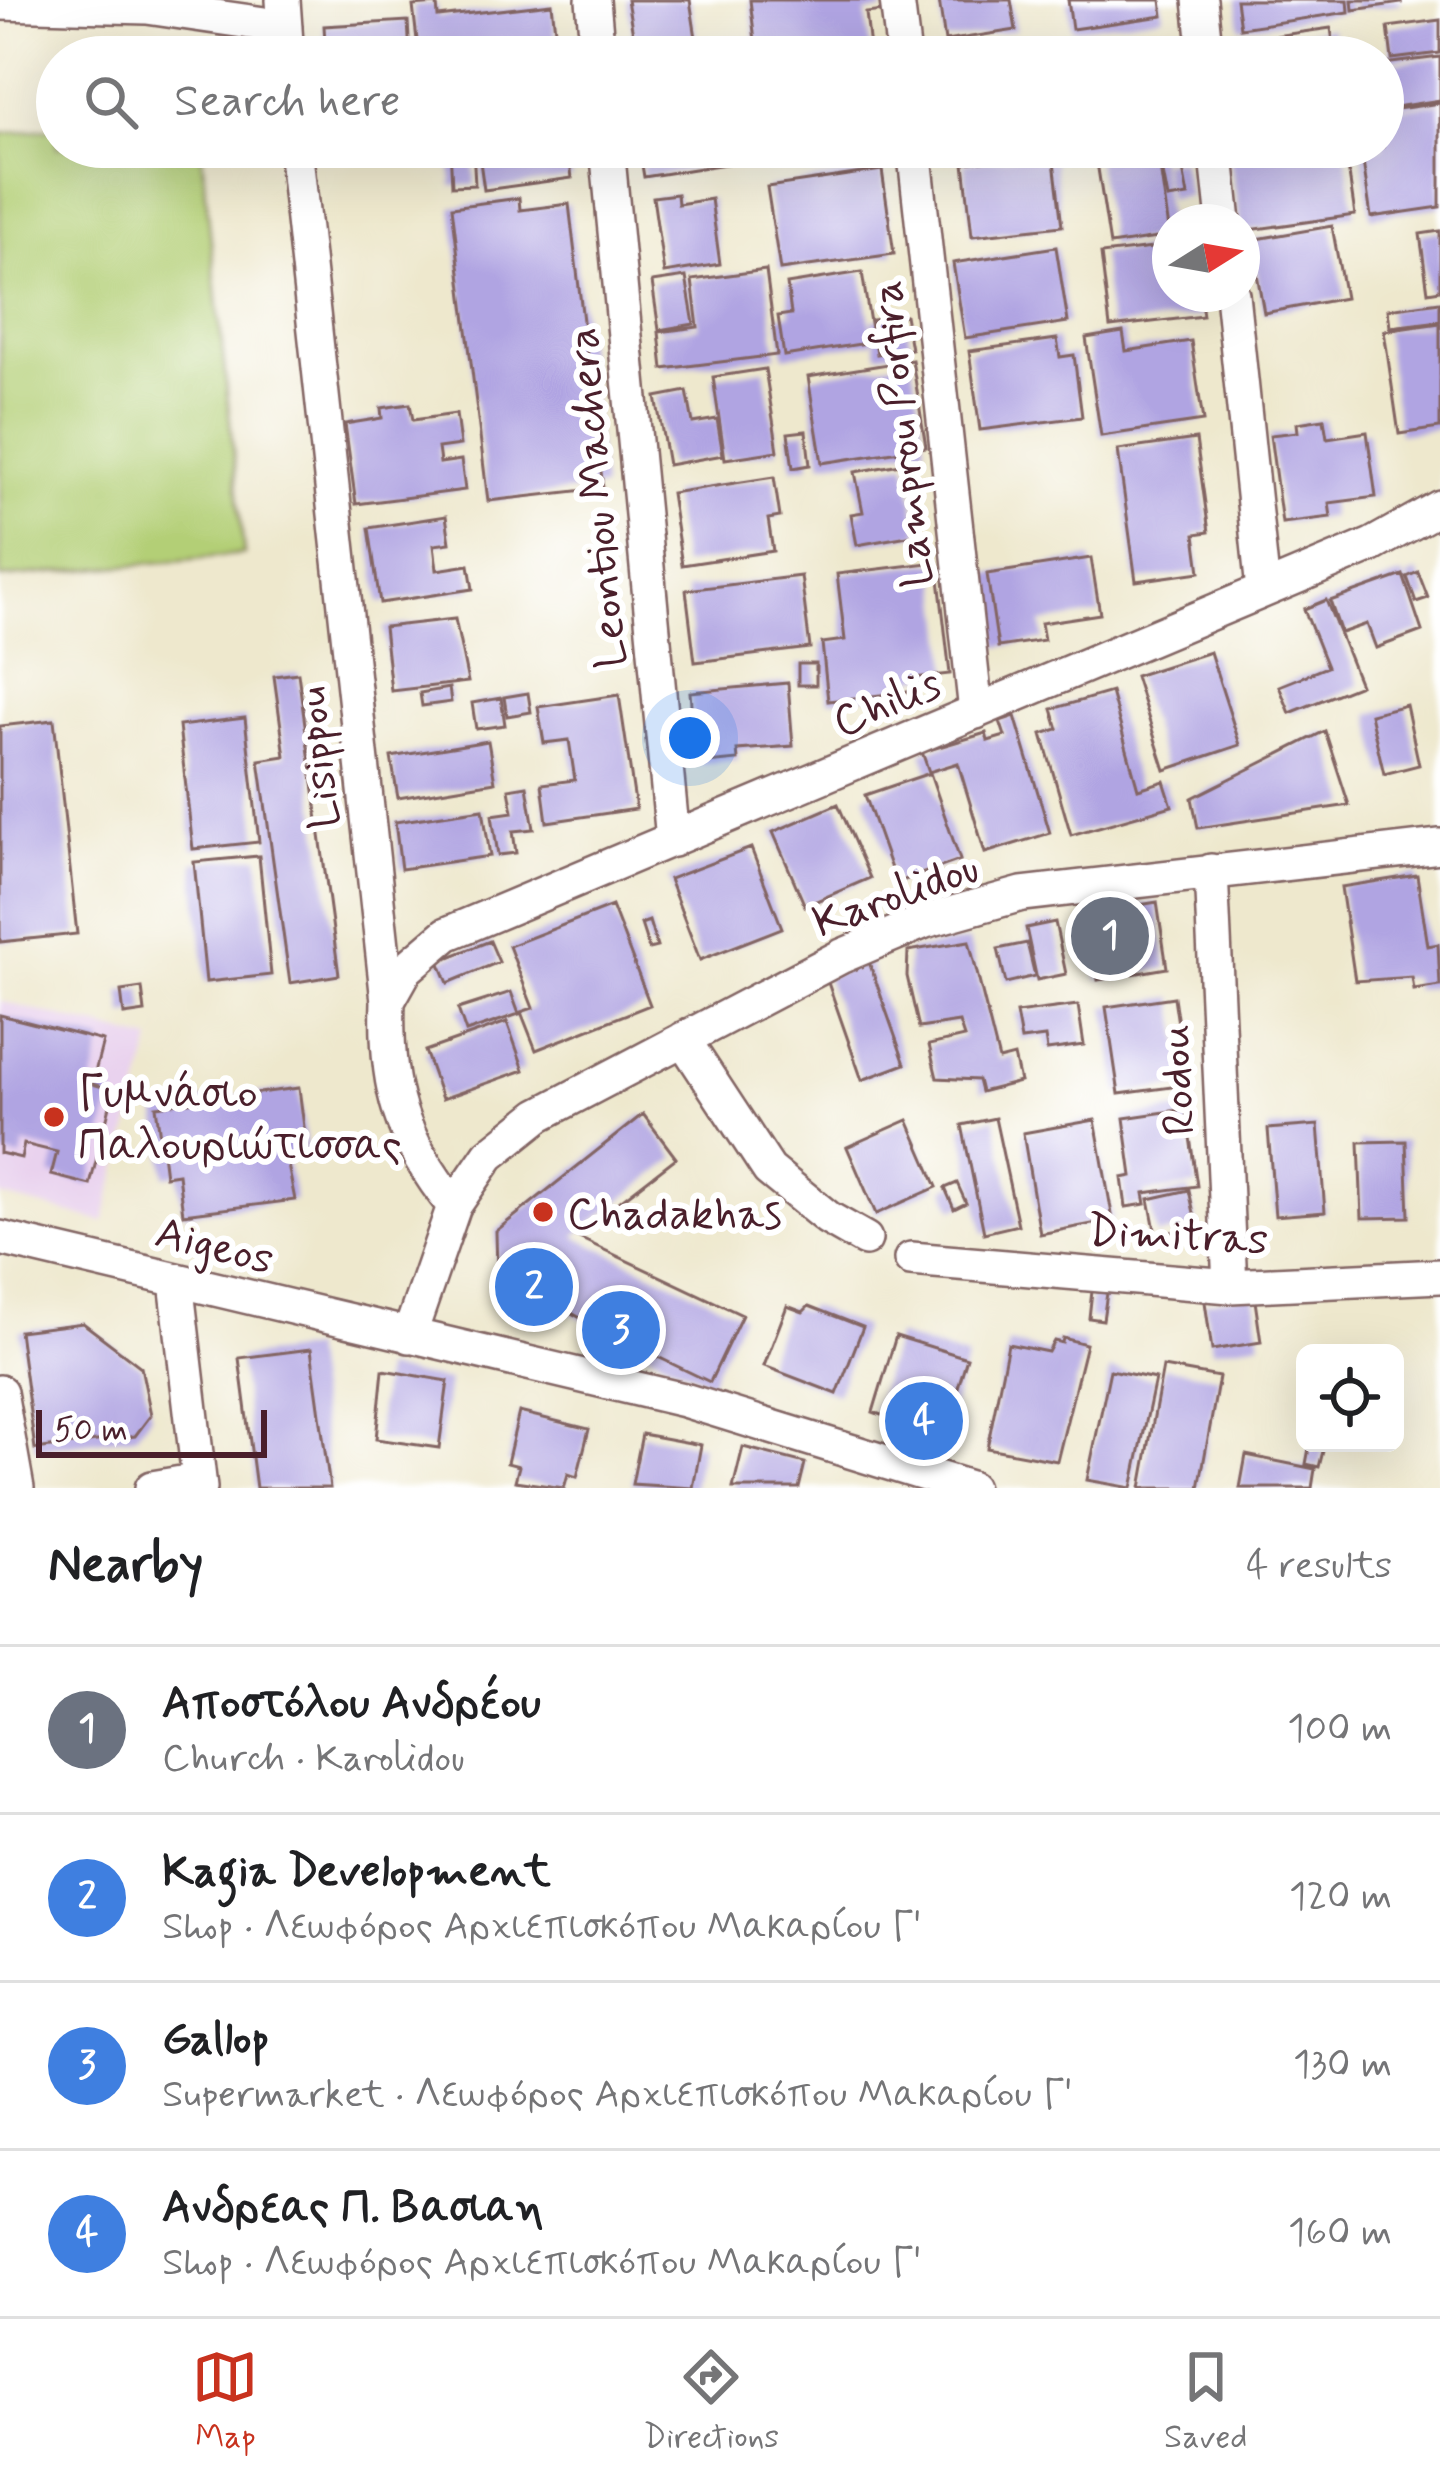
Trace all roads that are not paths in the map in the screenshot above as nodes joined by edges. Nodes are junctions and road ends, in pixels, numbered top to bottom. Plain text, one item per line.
1 (593, 0) edge
2 (897, 0) edge
3 (1200, 0) edge
4 (0, 3) edge
5 (285, 28) edge
6 (596, 36) edge
7 (901, 36) edge
8 (1204, 36) edge
9 (297, 168) edge
10 (609, 168) edge
11 (916, 168) edge
12 (1218, 168) edge
13 (1222, 204) edge
14 (1234, 312) edge
15 (1440, 507) edge
16 (1263, 590) junction
17 (976, 712) junction
18 (673, 840) junction
19 (1440, 846) edge
20 (1211, 871) junction
21 (388, 1001) junction
22 (682, 1039) junction
23 (454, 1206) junction
24 (0, 1238) edge
25 (865, 1239) dead end
26 (911, 1259) dead end
27 (1440, 1276) edge
28 (176, 1281) junction
29 (1230, 1286) junction
30 (409, 1336) junction
31 (0, 1392) edge
32 (200, 1484) edge
33 (17, 1488) edge
34 (152, 1488) edge
35 (970, 1488) edge

1 - 6 street
2 - 7 street
3 - 8 street
4 - 5 street
9 - 21 street, Lisippou
10 - 18 street, Leontiou Machera
11 - 17 street, Lamprou Porfira
12 - 13 street
14 - 16 street
15 - 16 street, Chilis
16 - 17 street, Chilis
17 - 18 street, Chilis
18 - 21 street, Chilis
19 - 20 street, Karolidou
20 - 22 street, Karolidou
20 - 29 street, Rodou
21 - 23 street, Lisippou
22 - 23 street, Karolidou
22 - 25 street
23 - 30 street
24 - 28 street, Aigeos
26 - 29 street, Dimitras
27 - 29 street, Dimitras
28 - 30 street, Aigeos
28 - 32 street
30 - 35 street, Aigeos
31 - 33 street
32 - 34 street

